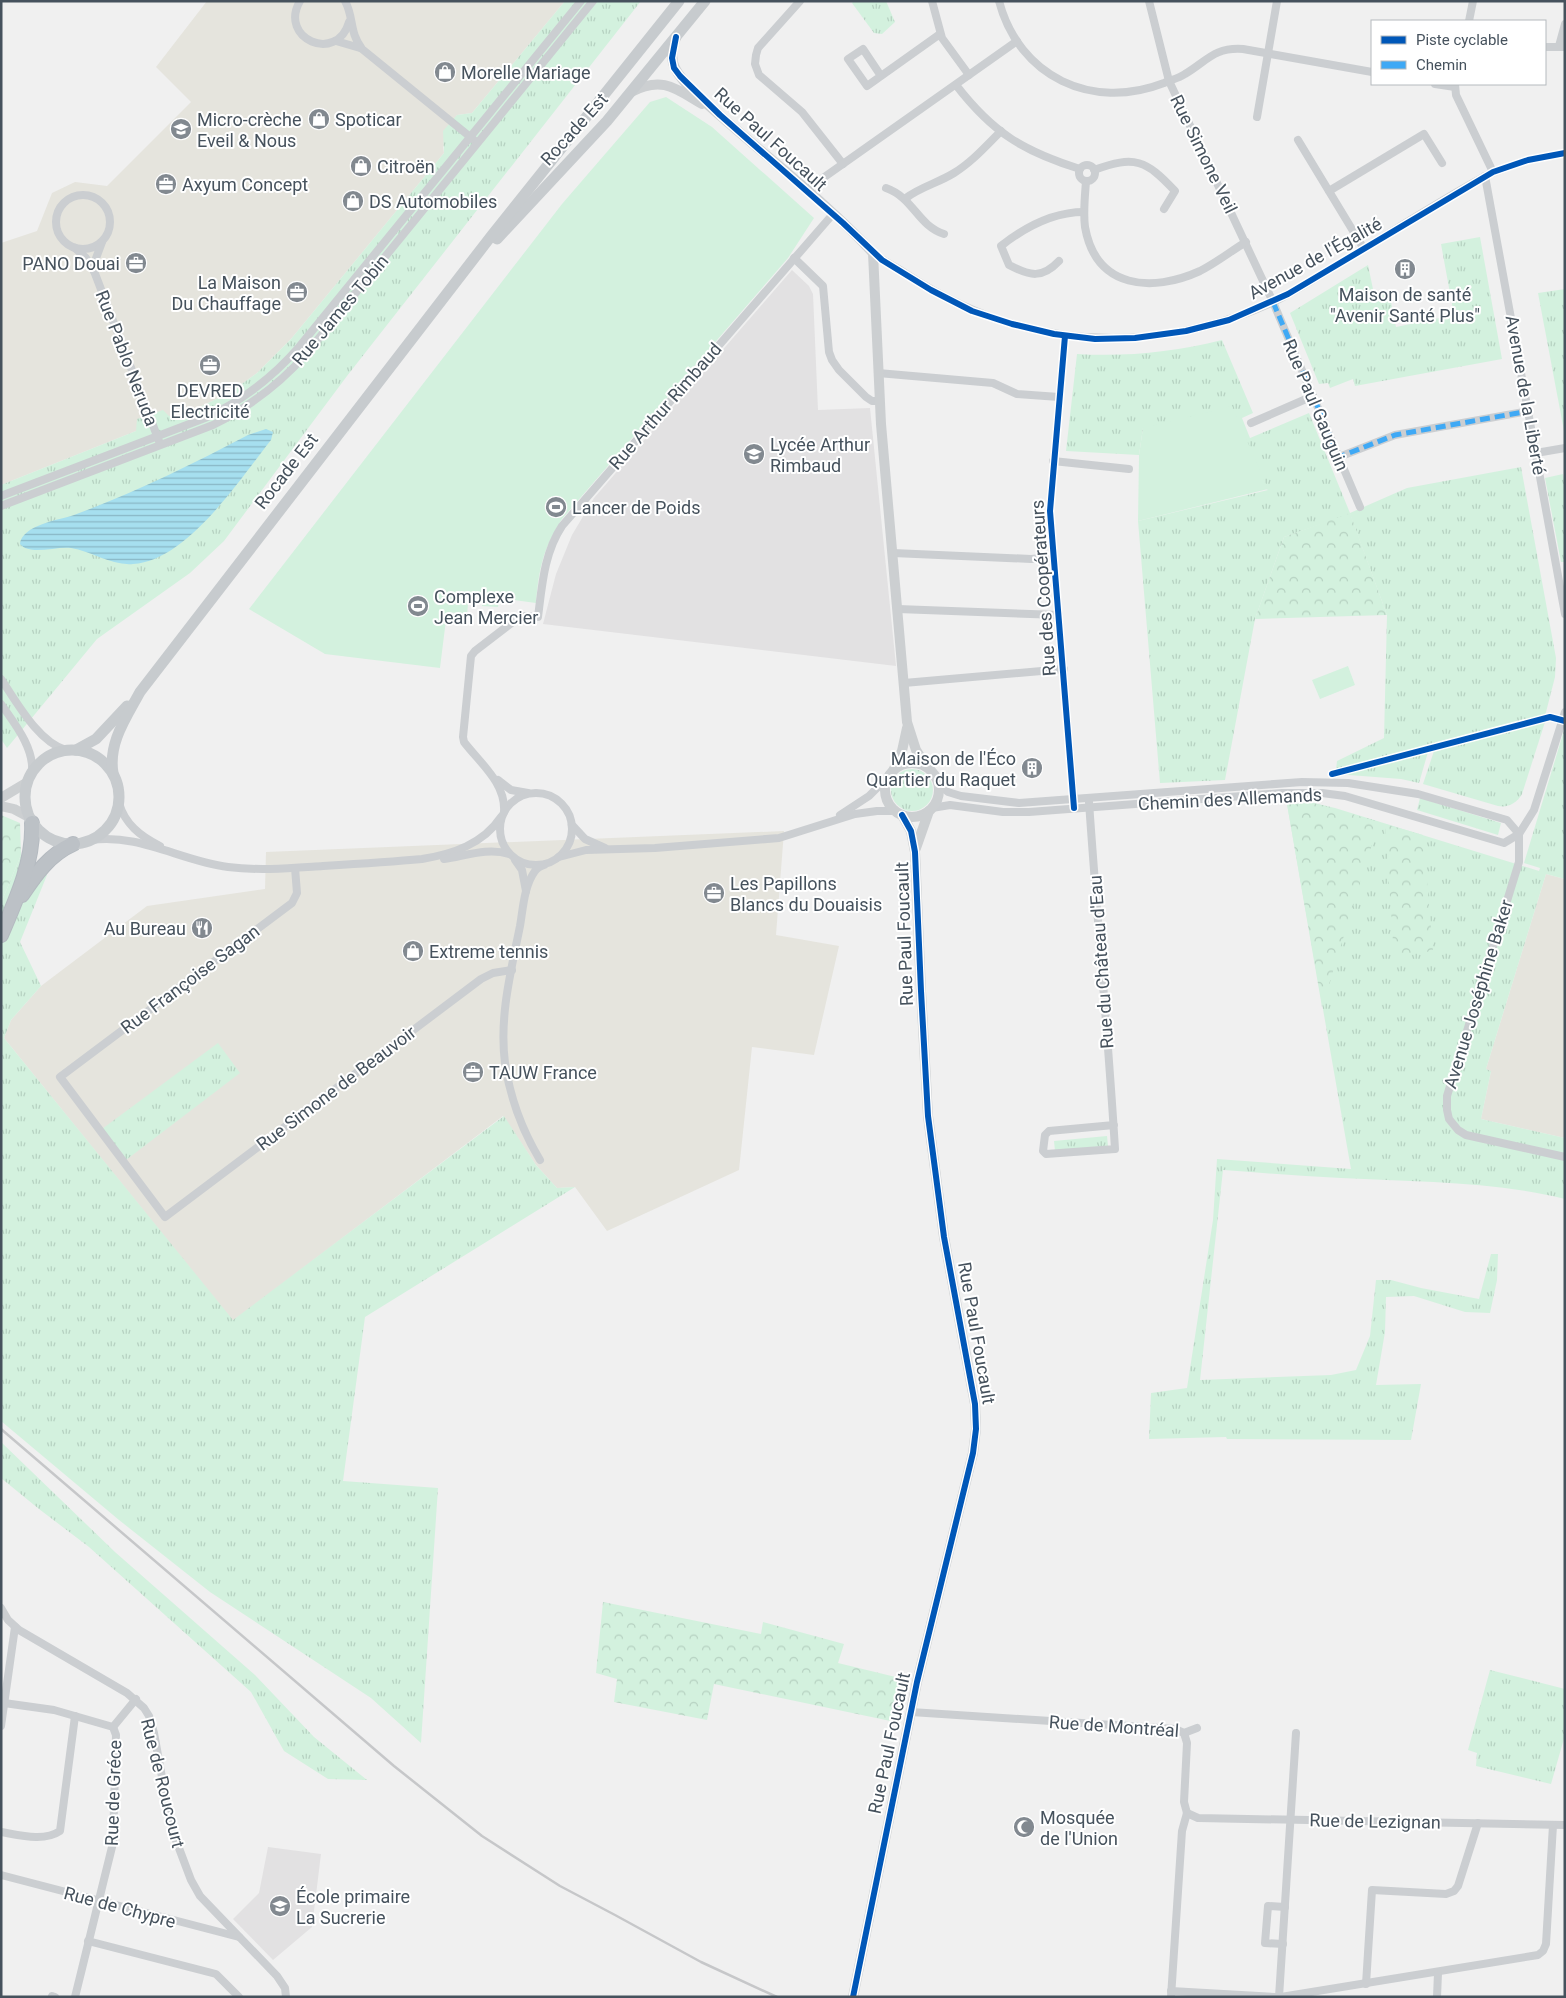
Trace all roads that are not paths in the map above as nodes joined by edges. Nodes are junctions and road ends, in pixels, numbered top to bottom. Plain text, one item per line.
1 (300, 1) edge
2 (345, 1) edge
3 (582, 1) edge
4 (593, 1) edge
5 (679, 1) edge
6 (705, 1) edge
7 (800, 1) edge
8 (932, 1) edge
9 (999, 1) edge
10 (1149, 1) edge
11 (1277, 1) edge
12 (1473, 1) edge
13 (350, 20) junction
14 (1469, 20) edge
15 (1565, 24) edge
16 (940, 34) junction
17 (676, 37) junction
18 (336, 41) junction
19 (1017, 41) junction
20 (1562, 46) edge
21 (1546, 47) edge
22 (362, 49) junction
23 (1268, 54) junction
24 (1371, 72) edge
25 (969, 75) junction
26 (881, 76) junction
27 (1168, 81) junction
28 (956, 85) junction
29 (1455, 86) edge
30 (631, 92) junction
31 (720, 115) junction
32 (1257, 117) dead end
33 (1000, 131) junction
34 (470, 137) junction
35 (1298, 140) dead end
36 (477, 143) junction
37 (1565, 153) edge
38 (1442, 163) dead end
39 (843, 164) junction
40 (1080, 169) junction
41 (1094, 170) junction
42 (1493, 172) junction
43 (1485, 176) junction
44 (1086, 181) junction
45 (886, 188) dead end
46 (806, 190) junction
47 (1329, 191) junction
48 (906, 198) junction
49 (1164, 210) dead end
50 (1084, 212) junction
51 (833, 214) junction
52 (944, 234) dead end
53 (103, 240) junction
54 (1246, 242) junction
55 (75, 248) junction
56 (1364, 249) junction
57 (874, 253) junction
58 (794, 258) junction
59 (1059, 261) dead end
60 (94, 271) junction
61 (463, 274) junction
62 (1273, 302) junction
63 (1065, 336) junction
64 (878, 373) junction
65 (1313, 396) junction
66 (1059, 397) junction
67 (880, 401) junction
68 (1529, 411) junction
69 (1251, 423) dead end
70 (157, 436) junction
71 (160, 445) junction
72 (1565, 448) edge
73 (1536, 453) junction
74 (1339, 457) junction
75 (1053, 461) junction
76 (1129, 469) dead end
77 (1, 496) edge
78 (1, 506) edge
79 (1360, 507) dead end
80 (893, 553) junction
81 (1054, 557) junction
82 (898, 609) junction
83 (1565, 614) edge
84 (1059, 615) junction
85 (1064, 669) junction
86 (1, 679) edge
87 (904, 684) junction
88 (140, 692) junction
89 (1, 704) edge
90 (1564, 716) edge
91 (907, 722) junction
92 (71, 750) junction
93 (926, 766) junction
94 (32, 772) junction
95 (113, 774) junction
96 (491, 774) junction
97 (890, 774) junction
98 (26, 783) junction
99 (938, 784) junction
100 (532, 793) junction
101 (1, 798) edge
102 (1089, 798) junction
103 (1074, 799) junction
104 (119, 803) junction
105 (1, 806) edge
106 (1089, 807) junction
107 (1074, 808) junction
108 (931, 809) junction
109 (898, 813) junction
110 (503, 814) junction
111 (30, 820) junction
112 (828, 822) junction
113 (572, 825) junction
114 (1519, 834) junction
115 (91, 840) junction
116 (73, 844) junction
117 (614, 850) junction
118 (173, 852) junction
119 (916, 852) junction
120 (511, 856) junction
121 (559, 857) junction
122 (422, 859) junction
123 (544, 865) junction
124 (296, 868) junction
125 (526, 895) junction
126 (3, 931) edge
127 (512, 970) junction
128 (1114, 1125) junction
129 (1565, 1157) edge
130 (540, 1160) dead end
131 (166, 1217) joint
132 (1, 1608) edge
133 (4, 1619) edge
134 (15, 1627) junction
135 (136, 1699) junction
136 (4, 1703) junction
137 (911, 1712) junction
138 (75, 1716) junction
139 (1, 1726) edge
140 (113, 1727) junction
141 (1197, 1728) dead end
142 (1184, 1733) junction
143 (1296, 1733) dead end
144 (1187, 1813) junction
145 (1290, 1820) junction
146 (1478, 1823) junction
147 (1553, 1825) junction
148 (1565, 1826) edge
149 (1, 1832) edge
150 (1, 1875) edge
151 (98, 1901) junction
152 (1285, 1907) junction
153 (240, 1937) junction
154 (88, 1941) junction
155 (1283, 1944) junction
156 (1438, 1972) junction
157 (1366, 1984) junction
158 (1171, 1994) edge
159 (1227, 1995) edge
160 (75, 1997) edge
161 (239, 1997) edge
162 (286, 1997) edge
163 (852, 1997) edge
164 (1278, 1997) edge
165 (1437, 1997) edge

1 - 18 street
2 - 13 street
3 - 34 street, Rue James Tobin
4 - 36 street, Rue James Tobin
5 - 61 main road, Rocade Est
6 - 17 main road, Rocade Est
7 - 39 street
8 - 16 street
9 - 19 street
10 - 27 street, Rue Simone Veil
11 - 23 street
12 - 14 street
13 - 18 street
13 - 22 street
15 - 20 street
16 - 25 street
16 - 26 street
17 - 30 main road, Rocade Est
17 - 31 street, Rue Paul Foucault
18 - 22 street
19 - 25 street
19 - 27 street
20 - 21 street
22 - 34 street
23 - 24 street
23 - 27 street
23 - 32 street
25 - 28 street
26 - 26 street
27 - 54 street, Rue Simone Veil
28 - 33 street
28 - 39 street
29 - 42 street
30 - 31 street, Rue Paul Foucault
30 - 61 main road, Rocade Est
31 - 46 street, Rue Paul Foucault
33 - 40 street
33 - 48 street
34 - 36 street
34 - 70 street, Rue James Tobin
35 - 47 street
36 - 71 street, Rue James Tobin
37 - 42 street, Avenue de l'Égalité
38 - 47 street
39 - 46 street
40 - 41 street
40 - 44 street
41 - 44 street
41 - 49 street
42 - 43 street, Avenue de l'Égalité
43 - 56 street, Avenue de l'Égalité
43 - 68 street, Avenue de la Liberté
44 - 50 street
45 - 48 street
46 - 51 street, Rue Paul Foucault
47 - 56 street
48 - 52 street
50 - 54 street
50 - 59 street
51 - 57 street, Rue Paul Foucault
51 - 58 street, Rue Arthur Rimbaud
53 - 55 street
53 - 55 street, Rue Pablo Neruda
53 - 60 street, Rue Pablo Neruda
54 - 62 street, Rue Simone Veil
55 - 60 street, Rue Pablo Neruda
56 - 62 street, Avenue de l'Égalité
57 - 63 street, Avenue de l'Égalité
57 - 64 street
58 - 67 street
58 - 96 street, Rue Arthur Rimbaud
60 - 70 street, Rue Pablo Neruda
61 - 88 main road, Rocade Est
62 - 63 street, Avenue de l'Égalité
62 - 65 street, Rue Paul Gauguin
63 - 66 street, Rue des Coopérateurs
64 - 66 street
64 - 67 street
65 - 69 street
65 - 74 street, Rue Paul Gauguin
66 - 75 street, Rue des Coopérateurs
67 - 80 street
68 - 73 street, Avenue de la Liberté
68 - 74 street
70 - 71 street, Rue Pablo Neruda
70 - 77 street, Rue James Tobin
71 - 78 street, Rue James Tobin
72 - 73 street
73 - 83 street, Avenue de la Liberté
74 - 79 street, Rue Paul Gauguin
75 - 76 street
75 - 81 street, Rue des Coopérateurs
80 - 81 street
80 - 82 street
81 - 84 street, Rue des Coopérateurs
82 - 84 street
82 - 87 street
84 - 85 street, Rue des Coopérateurs
85 - 87 street
85 - 103 street, Rue des Coopérateurs
86 - 92 street
87 - 91 street
88 - 92 main road, Rocade Est
88 - 95 main road, Rocade Est
89 - 94 street
90 - 114 street
91 - 93 street
91 - 97 street
92 - 94 main road
92 - 95 main road
93 - 97 street
93 - 99 street
94 - 98 main road
95 - 104 main road
96 - 100 street
96 - 110 street
97 - 109 street
97 - 112 street
98 - 101 street
98 - 111 main road
99 - 103 street, Chemin des Allemands
99 - 108 street
100 - 110 street
100 - 113 street
102 - 103 street, Chemin des Allemands
102 - 106 street, Rue du Château d'Eau
102 - 114 street, Chemin des Allemands
103 - 107 street, Rue des Coopérateurs
104 - 115 main road
104 - 118 street
105 - 111 street
106 - 107 street, Chemin des Allemands
106 - 114 street, Chemin des Allemands
106 - 128 street, Rue du Château d'Eau
107 - 108 street, Chemin des Allemands
108 - 109 street
108 - 119 street, Rue Paul Foucault
109 - 112 street
109 - 119 street, Rue Paul Foucault
110 - 120 street
110 - 122 street
111 - 116 main road
111 - 126 highway
112 - 117 street
113 - 117 street
113 - 121 street
114 - 129 street, Avenue Joséphine Baker
115 - 116 main road
115 - 118 street
116 - 126 highway
117 - 121 street
118 - 124 street
119 - 137 street, Rue Paul Foucault
120 - 122 street
120 - 123 street
120 - 125 street
121 - 123 street
122 - 124 street
123 - 125 street
124 - 131 street, Rue Françoise Sagan
125 - 127 street
127 - 130 street
127 - 131 street, Rue Simone de Beauvoir
128 - 128 street, Rue du Château d'Eau
132 - 133 street, Rue de Roucourt
133 - 134 street, Rue de Roucourt
134 - 135 street, Rue de Roucourt
134 - 136 street
135 - 140 street
135 - 153 street, Rue de Roucourt
136 - 138 street, Rue de Gréce
136 - 139 street
137 - 142 street, Rue de Montréal
137 - 163 street, Rue Paul Foucault
138 - 140 street, Rue de Gréce
138 - 149 street
140 - 151 street, Rue de Gréce
141 - 142 street, Rue de Montréal
142 - 144 street
143 - 145 street
144 - 145 street, Rue de Lezignan
144 - 158 street
145 - 146 street, Rue de Lezignan
145 - 152 street
146 - 147 street, Rue de Lezignan
146 - 157 street
147 - 148 street, Rue de Lezignan
147 - 156 street
150 - 151 street, Rue de Chypre
151 - 153 street, Rue de Chypre
151 - 154 street, Rue de Gréce
152 - 155 street
152 - 155 street
153 - 162 street, Rue de Roucourt
154 - 160 street, Rue de Gréce
154 - 161 street
155 - 164 street
156 - 157 street
156 - 165 street
157 - 164 street
158 - 159 street
159 - 164 street

